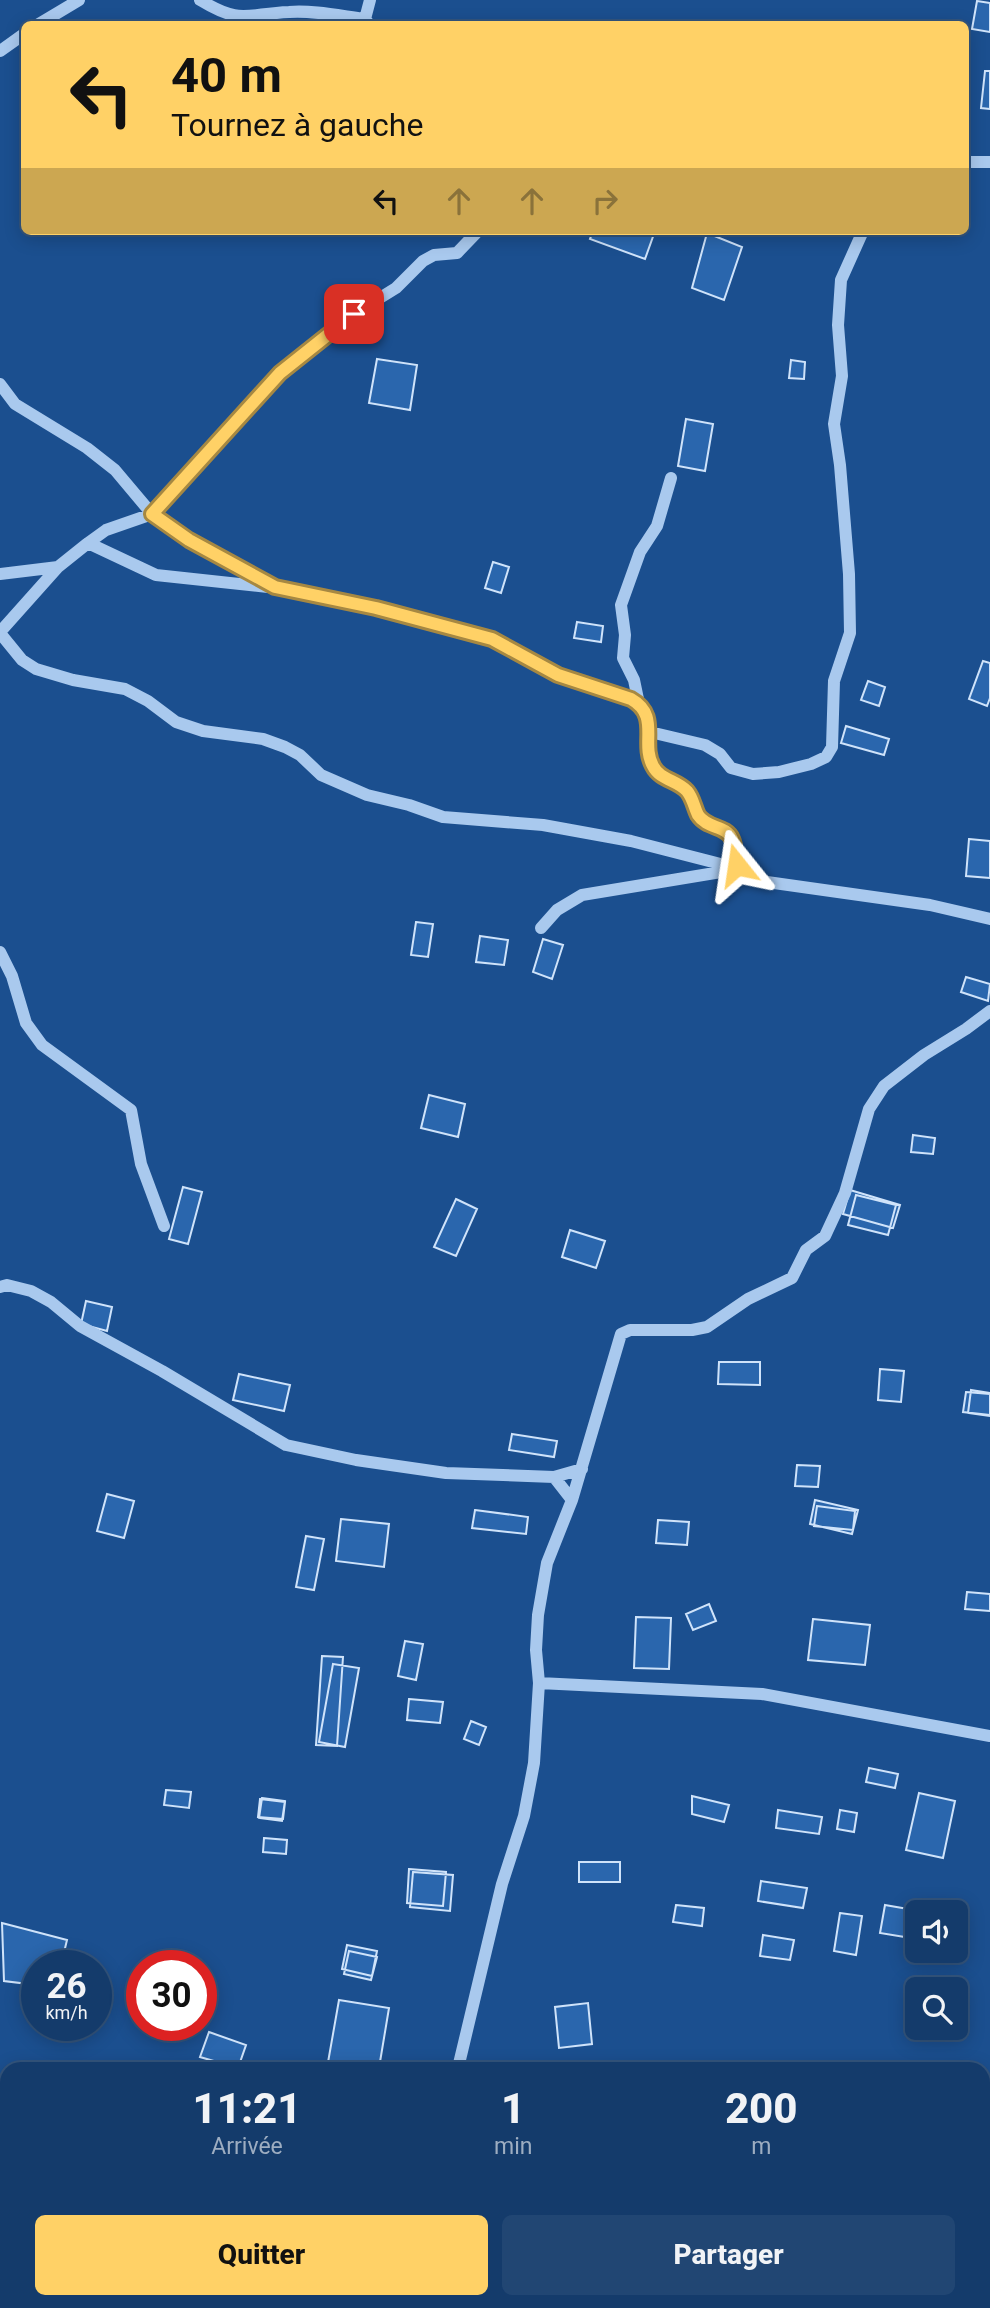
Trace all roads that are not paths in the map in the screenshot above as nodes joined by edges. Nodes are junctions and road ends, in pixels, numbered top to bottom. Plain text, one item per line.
1 (79, 0) edge
2 (200, 0) edge
3 (370, 0) edge
4 (43, 21) edge
5 (360, 21) edge
6 (367, 21) edge
7 (21, 36) edge
8 (0, 51) edge
9 (969, 162) edge
10 (990, 162) edge
11 (474, 235) edge
12 (861, 235) edge
13 (0, 384) edge
14 (671, 478) dead end
15 (152, 514) junction
16 (88, 543) junction
17 (58, 567) junction
18 (0, 573) edge
19 (275, 587) junction
20 (0, 632) edge
21 (639, 704) junction
22 (650, 732) junction
23 (740, 869) junction
24 (990, 919) edge
25 (541, 928) dead end
26 (0, 953) edge
27 (990, 1011) edge
28 (164, 1226) dead end
29 (0, 1287) edge
30 (582, 1469) junction
31 (554, 1477) junction
32 (572, 1500) junction
33 (539, 1683) junction
34 (990, 1736) edge
35 (459, 2062) edge

1 - 4 street
2 - 5 street
3 - 6 street
7 - 8 street
9 - 10 street
11 - 15 street
12 - 22 street
13 - 15 street
14 - 21 street
15 - 16 street
15 - 19 street
16 - 17 street
16 - 19 street
17 - 18 street
17 - 20 street
19 - 21 street
20 - 23 street
21 - 22 street
22 - 23 street
23 - 24 street
23 - 25 street
26 - 28 street
27 - 30 street
29 - 31 street
30 - 31 street
30 - 32 street
31 - 32 street
32 - 33 street
33 - 34 street
33 - 35 street

